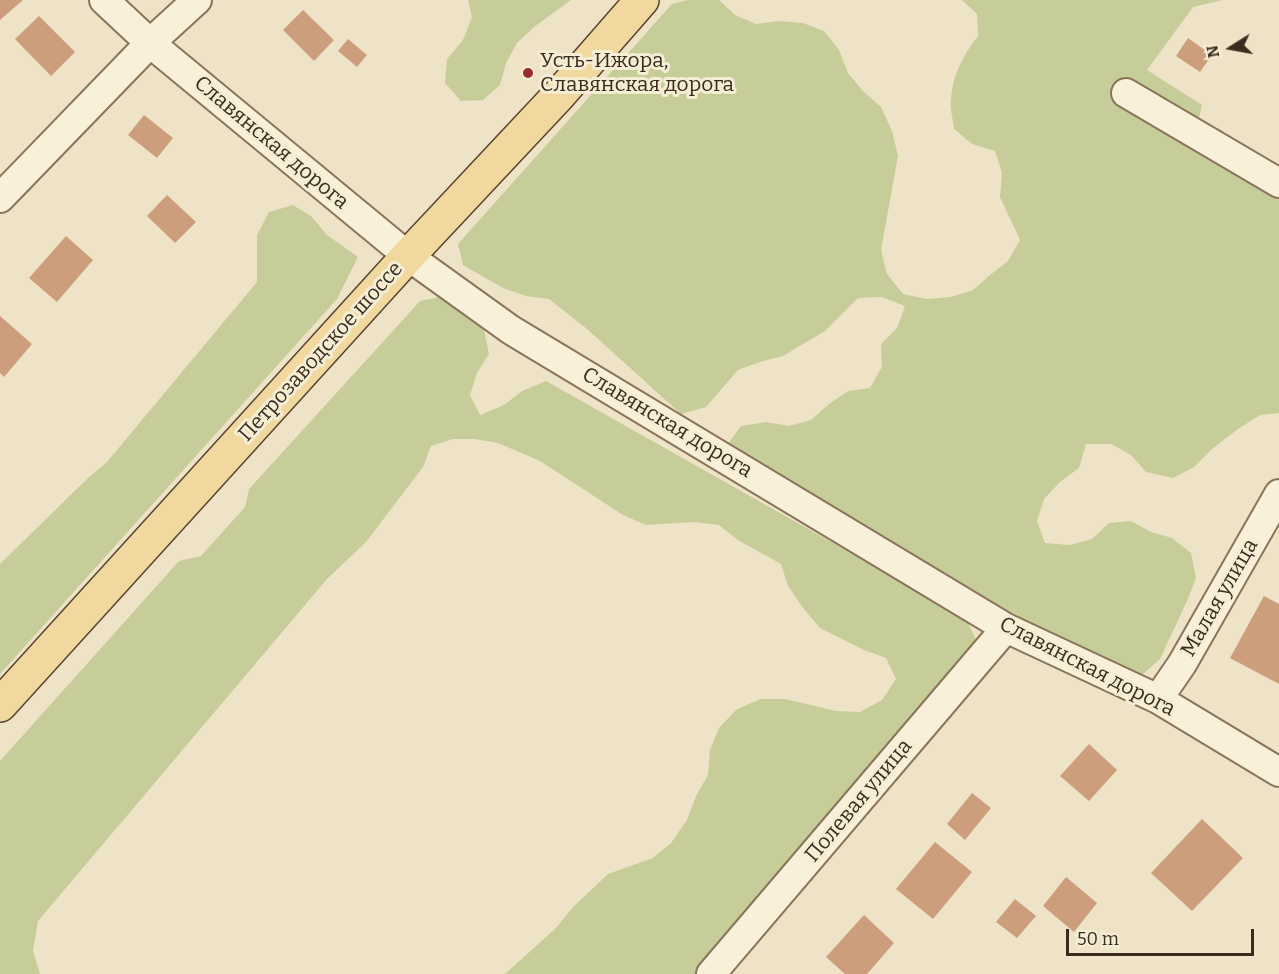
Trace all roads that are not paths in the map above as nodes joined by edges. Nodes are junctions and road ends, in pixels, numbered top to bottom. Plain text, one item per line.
1 (105, 0) edge
2 (197, 0) edge
3 (642, 0) edge
4 (150, 43) junction
5 (1126, 93) dead end
6 (1279, 183) edge
7 (0, 198) edge
8 (408, 256) junction
9 (1279, 494) edge
10 (1006, 628) junction
11 (1158, 699) junction
12 (0, 705) edge
13 (1279, 772) edge
14 (711, 974) edge

1 - 4 street, Славянская дорога
2 - 4 street
3 - 8 main road, Петрозаводское шоссе
4 - 7 street
4 - 8 street, Славянская дорога
5 - 6 street
8 - 10 street, Славянская дорога
8 - 12 main road, Петрозаводское шоссе
9 - 11 street, Малая улица
10 - 11 street, Славянская дорога
10 - 14 street, Полевая улица
11 - 13 street, Славянская дорога

